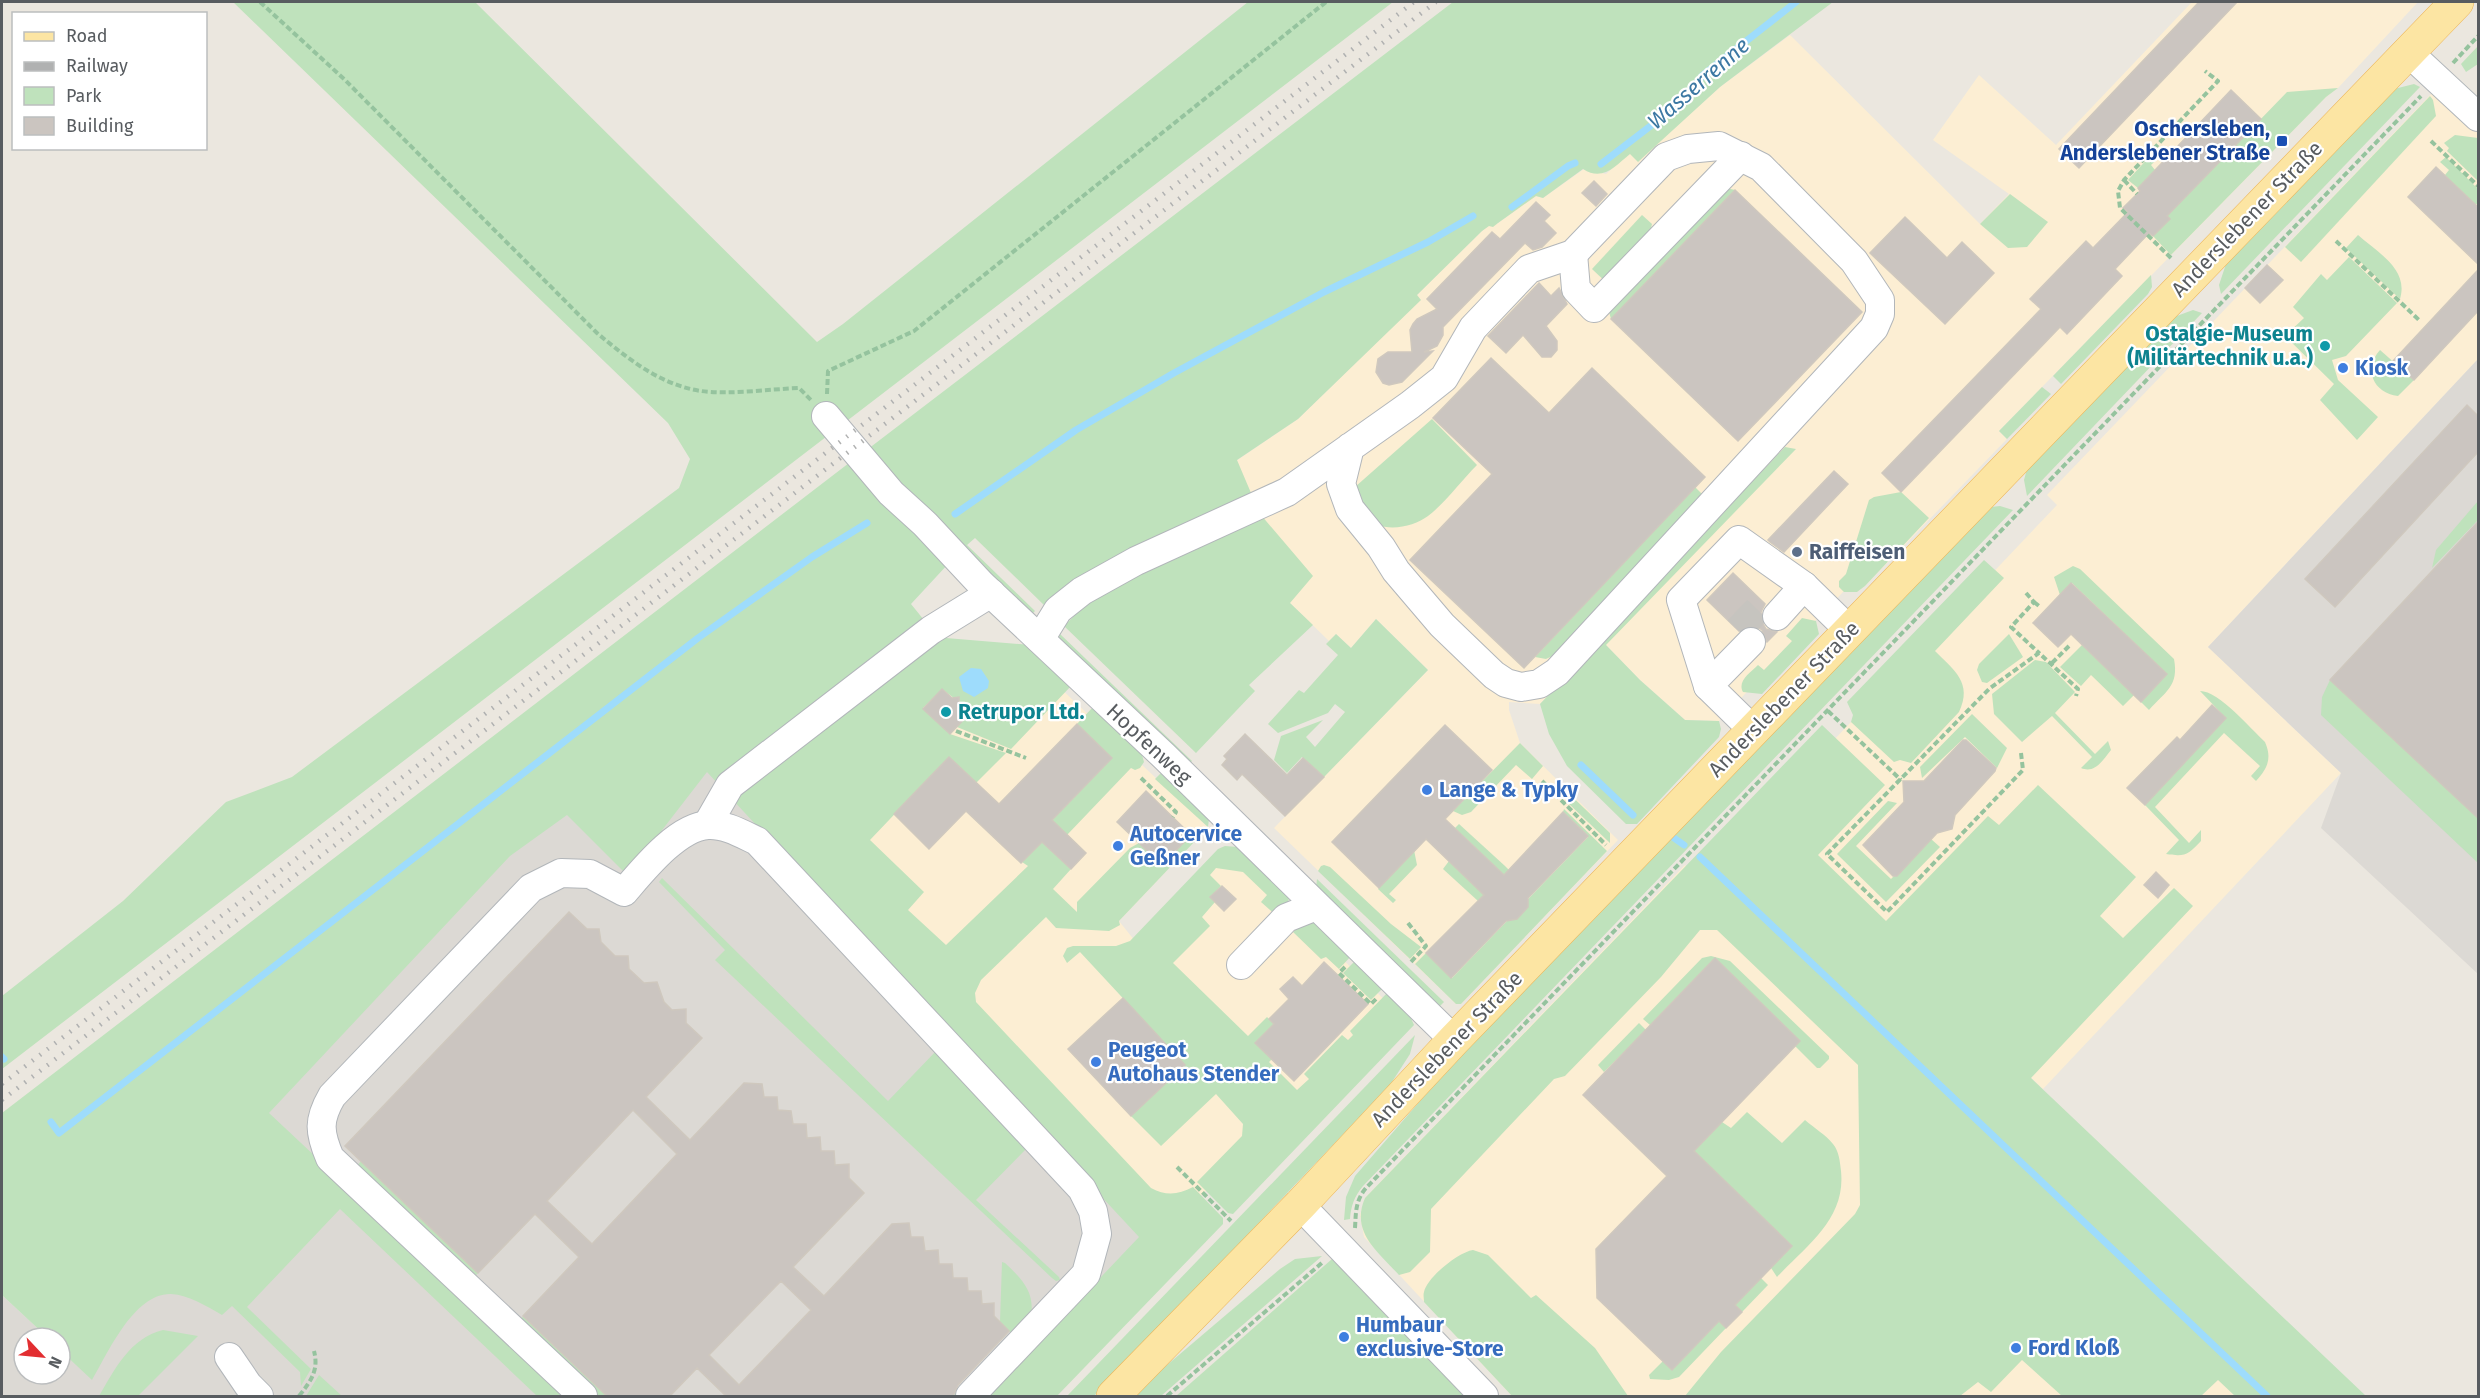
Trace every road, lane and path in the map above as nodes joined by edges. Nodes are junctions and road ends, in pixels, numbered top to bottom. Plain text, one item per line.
1 (260, 2) edge
2 (1326, 2) edge
3 (2457, 2) edge
4 (2478, 36) edge
5 (2408, 52) junction
6 (2205, 71) dead end
7 (2438, 78) junction
8 (2478, 117) edge
9 (2431, 141) dead end
10 (1741, 156) junction
11 (2124, 180) junction
12 (2478, 186) edge
13 (2137, 194) dead end
14 (2336, 241) dead end
15 (1573, 254) junction
16 (2171, 258) dead end
17 (2419, 320) dead end
18 (826, 416) junction
19 (1350, 447) junction
20 (1287, 492) junction
21 (1350, 509) junction
22 (1797, 581) junction
23 (991, 593) junction
24 (2026, 593) dead end
25 (2034, 602) junction
26 (2039, 606) dead end
27 (1770, 609) tunnel mouth
28 (1850, 631) junction
29 (1745, 636) tunnel mouth
30 (1040, 639) junction
31 (2071, 644) dead end
32 (2039, 653) junction
33 (2052, 663) junction
34 (1705, 676) junction
35 (2076, 696) dead end
36 (1828, 711) junction
37 (956, 730) dead end
38 (1754, 731) junction
39 (2021, 753) dead end
40 (1026, 758) dead end
41 (1141, 778) dead end
42 (1902, 780) junction
43 (1542, 781) dead end
44 (1173, 817) dead end
45 (707, 825) junction
46 (1613, 851) dead end
47 (1316, 906) junction
48 (1408, 923) dead end
49 (1408, 964) dead end
50 (1240, 965) dead end
51 (1455, 1040) junction
52 (1177, 1167) dead end
53 (1300, 1205) junction
54 (1231, 1221) dead end
55 (1339, 1245) junction
56 (314, 1351) dead end
57 (229, 1357) dead end
58 (248, 1393) edge
59 (299, 1396) edge
60 (583, 1396) edge
61 (970, 1396) edge
62 (1113, 1396) edge
63 (1167, 1396) edge
64 (1485, 1396) edge

1 - 18 path
2 - 18 path
3 - 5 main road, Anderslebener Straße
4 - 7 path
5 - 7 street
5 - 28 main road, Anderslebener Straße
6 - 11 path
7 - 8 street
7 - 36 path
9 - 12 path
10 - 15 street
10 - 15 street
10 - 21 street
11 - 13 path
11 - 16 path
14 - 17 path
15 - 19 street
18 - 23 street, Hopfenweg
19 - 20 street
19 - 21 street
20 - 21 street
20 - 30 street
22 - 27 street
22 - 28 street
22 - 34 street
23 - 30 street, Hopfenweg
23 - 45 street
24 - 25 path
25 - 26 path
25 - 32 path
28 - 38 main road, Anderslebener Straße
29 - 34 street
30 - 47 street, Hopfenweg
31 - 33 path
32 - 33 path
32 - 42 path
33 - 35 path
34 - 38 street
36 - 42 path
36 - 55 path
37 - 40 path
38 - 51 main road, Anderslebener Straße
39 - 42 path
41 - 44 path
43 - 46 path
45 - 60 street
45 - 61 street
47 - 50 street
47 - 51 street, Hopfenweg
48 - 49 path
51 - 53 main road, Anderslebener Straße
52 - 54 path
53 - 55 street
53 - 62 main road, Anderslebener Straße
55 - 63 path
55 - 64 street
56 - 59 path
57 - 58 street

